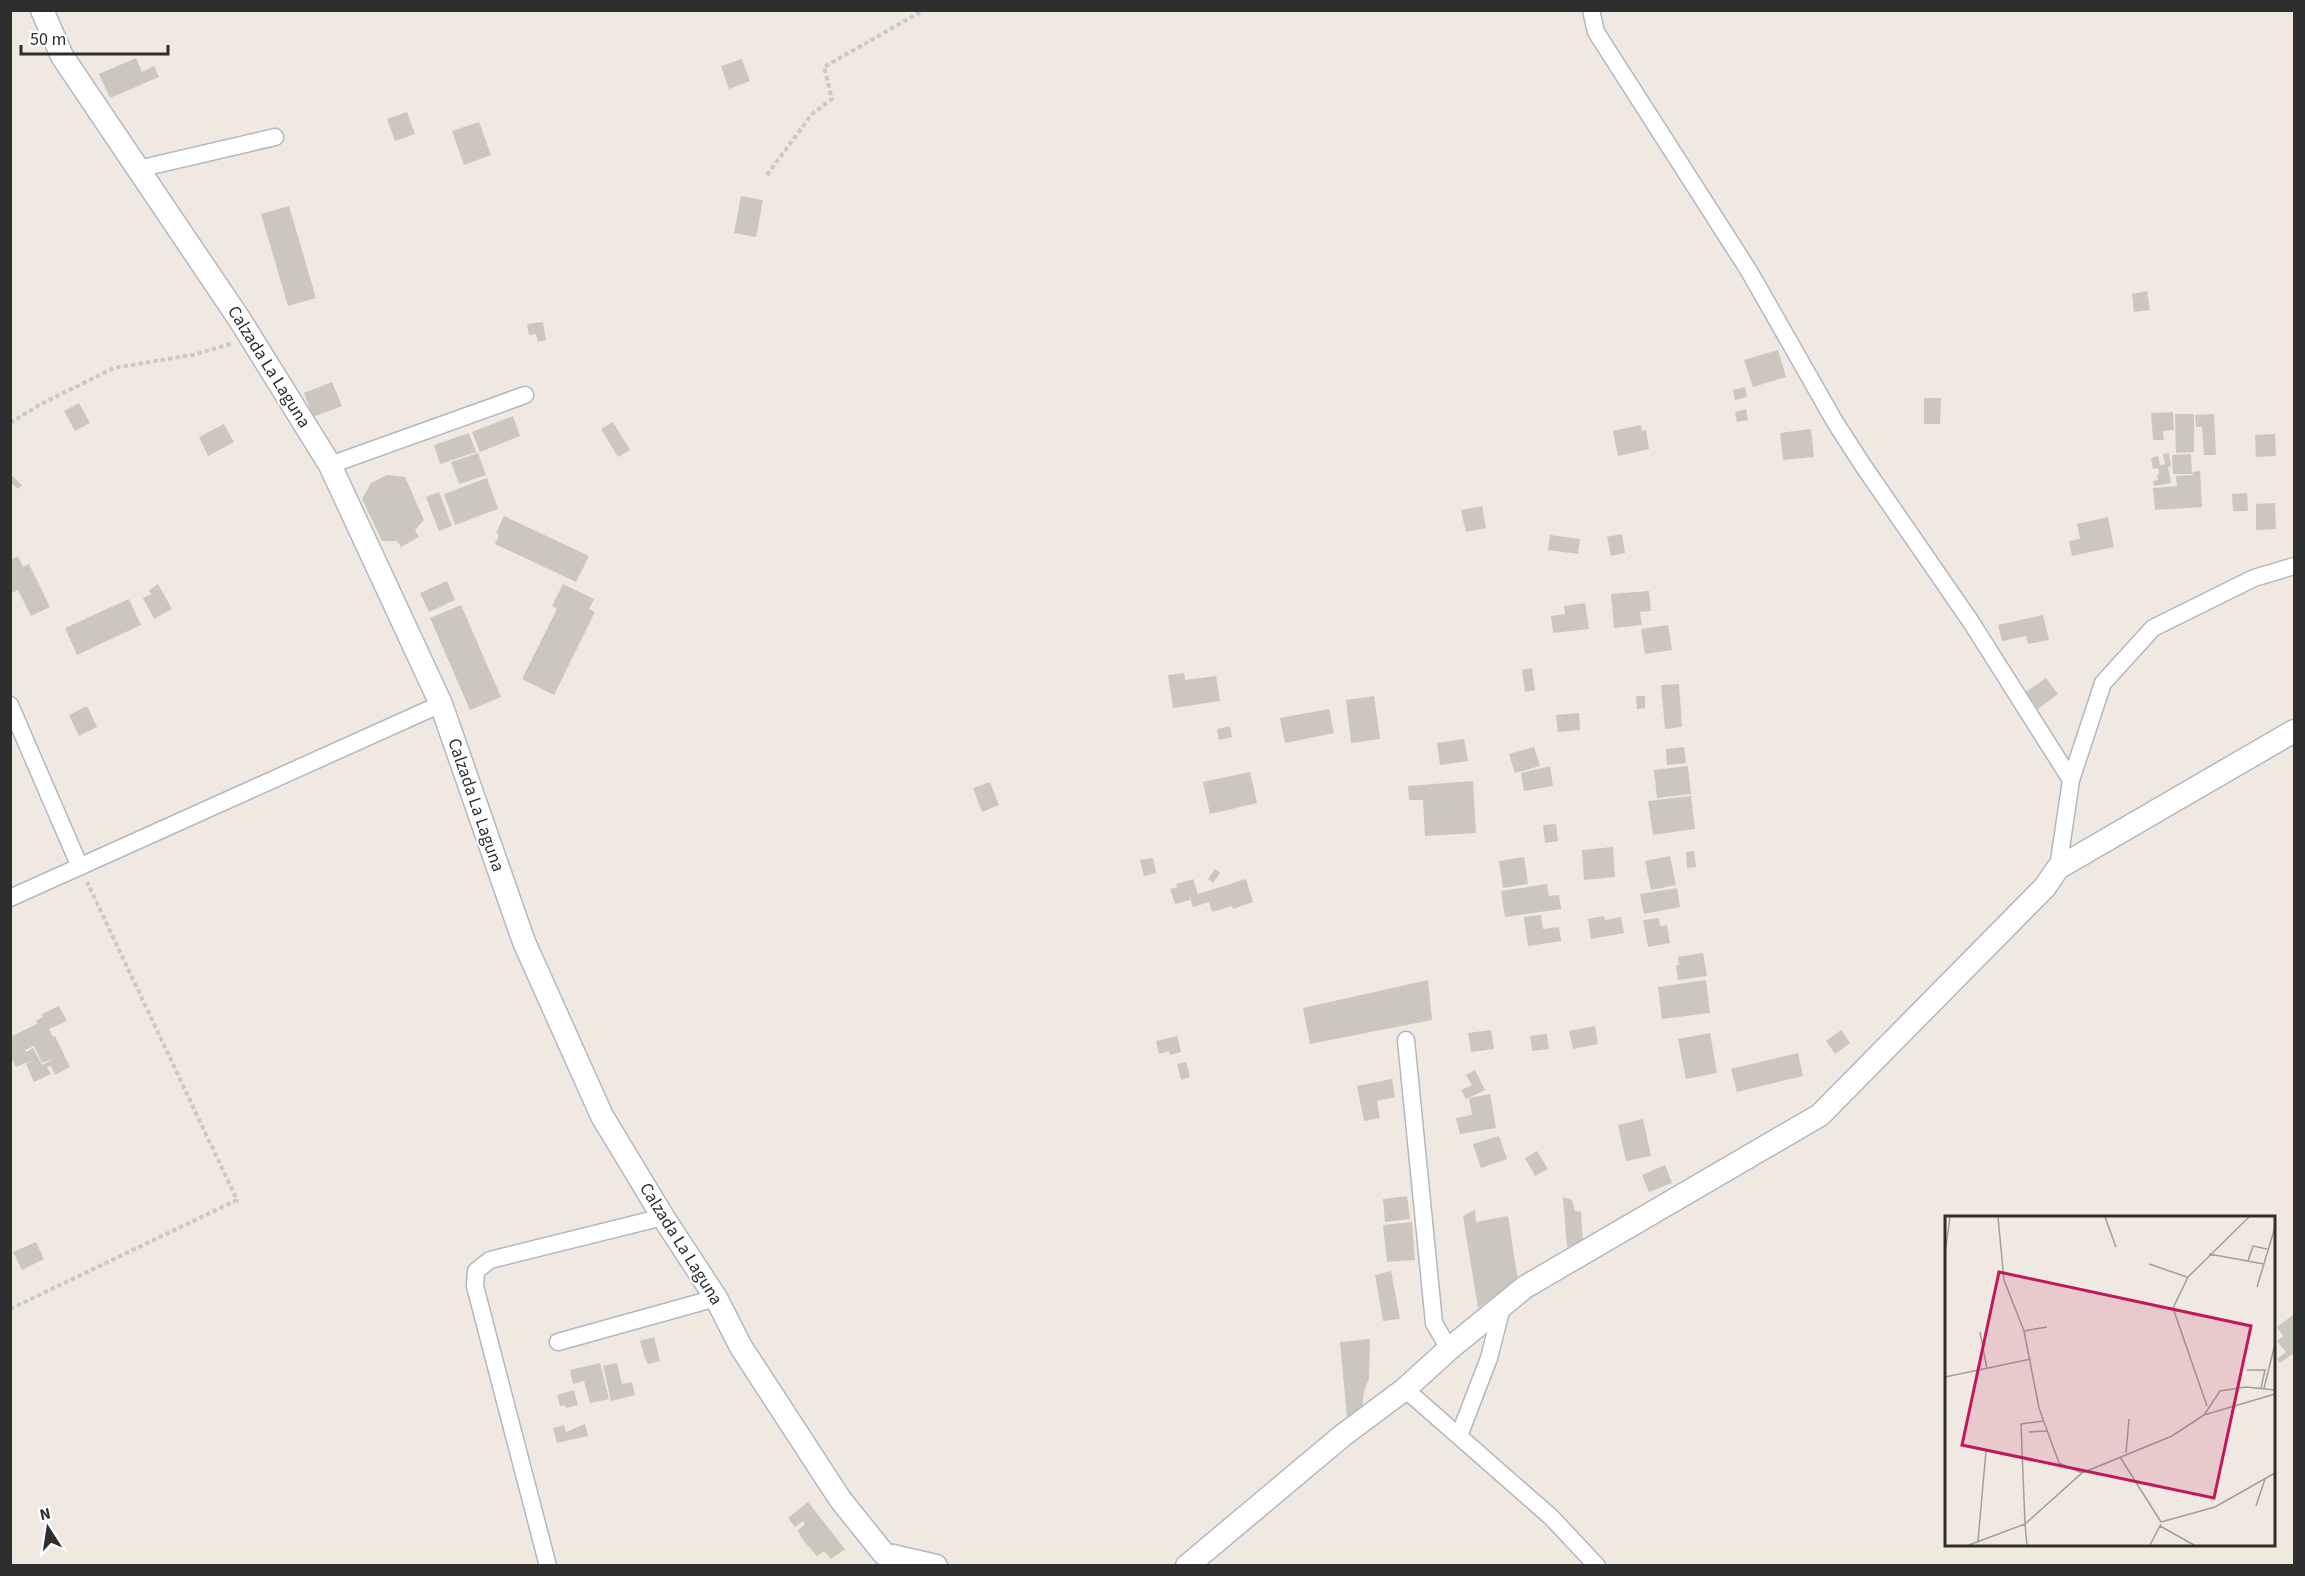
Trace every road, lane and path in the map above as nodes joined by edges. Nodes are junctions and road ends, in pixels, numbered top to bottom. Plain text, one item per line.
1 (42, 10) edge
2 (924, 10) edge
3 (1591, 10) edge
4 (275, 137) dead end
5 (138, 169) junction
6 (767, 175) dead end
7 (251, 338) junction
8 (525, 395) dead end
9 (10, 423) edge
10 (330, 465) junction
11 (2295, 566) edge
12 (441, 704) junction
13 (10, 705) edge
14 (2295, 731) edge
15 (2071, 780) junction
16 (80, 867) junction
17 (2058, 868) junction
18 (10, 898) edge
19 (1406, 1040) dead end
20 (663, 1217) junction
21 (716, 1298) junction
22 (1502, 1306) junction
23 (10, 1309) edge
24 (558, 1342) dead end
25 (1449, 1349) junction
26 (1405, 1389) junction
27 (1459, 1436) junction
28 (548, 1566) edge
29 (936, 1566) edge
30 (1187, 1566) edge
31 (1598, 1566) edge

1 - 5 street, Calzada La Laguna
2 - 6 path
3 - 15 street
4 - 5 street
5 - 7 street, Calzada La Laguna
7 - 9 path
7 - 10 street, Calzada La Laguna
8 - 10 street
10 - 12 street, Calzada La Laguna
11 - 15 street
12 - 16 street
12 - 20 street, Calzada La Laguna
13 - 16 street
14 - 17 street
15 - 17 street
16 - 18 street
16 - 23 path
17 - 22 street
19 - 25 street
20 - 21 street, Calzada La Laguna
20 - 28 street
21 - 24 street
21 - 29 street, Calzada La Laguna
22 - 25 street
22 - 27 street
25 - 26 street
26 - 27 street
26 - 30 street
27 - 31 street

